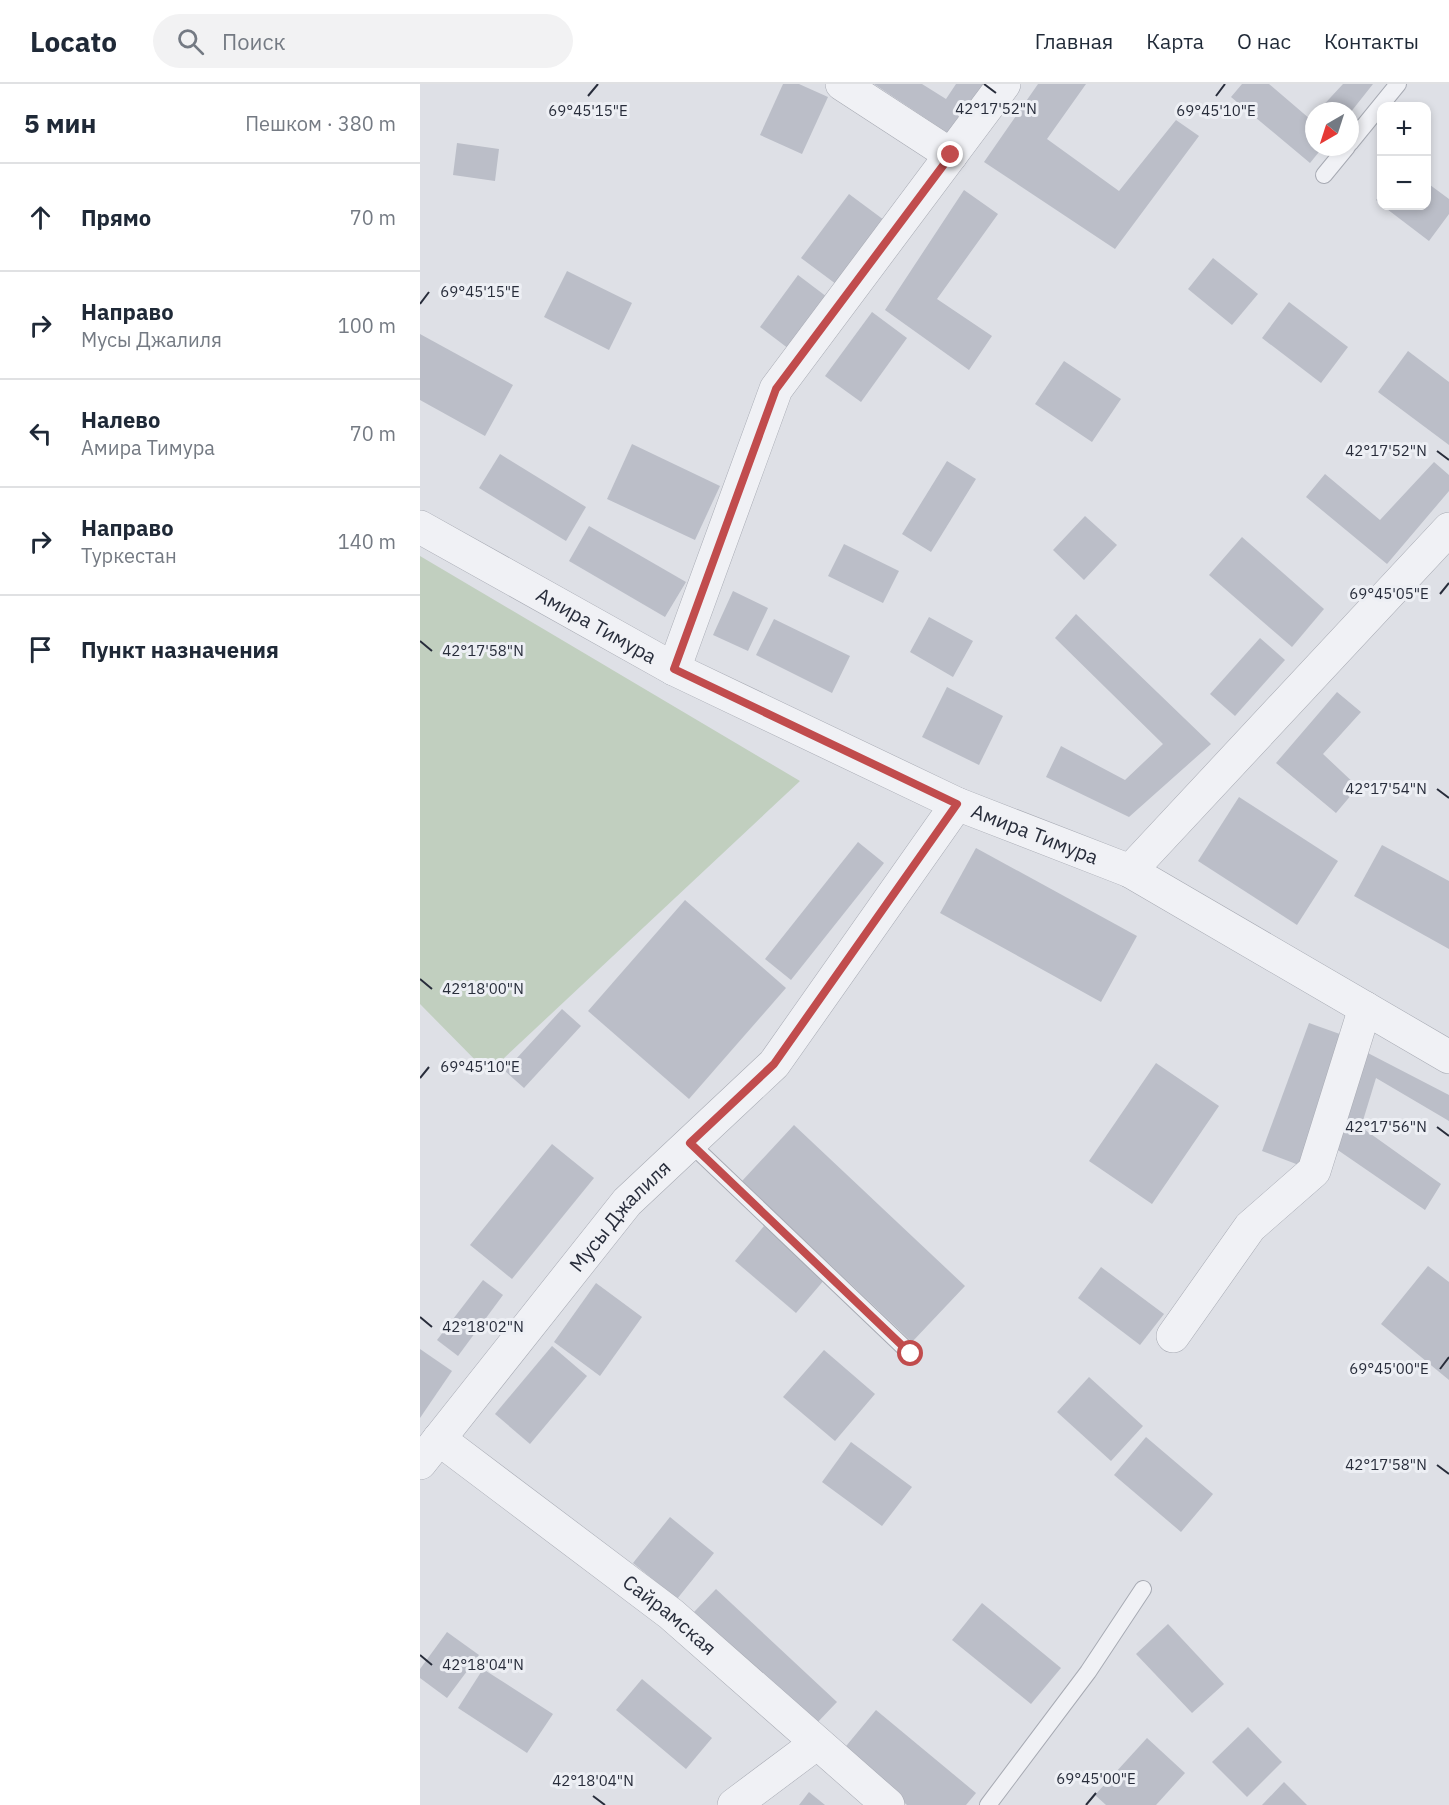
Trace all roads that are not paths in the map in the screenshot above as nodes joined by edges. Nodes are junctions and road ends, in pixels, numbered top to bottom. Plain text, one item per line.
1 (842, 84) edge
2 (1004, 84) edge
3 (1398, 84) edge
4 (1359, 132) edge
5 (951, 155) junction
6 (1340, 156) edge
7 (1324, 175) dead end
8 (420, 527) edge
9 (1449, 529) edge
10 (674, 669) junction
11 (957, 804) junction
12 (1130, 871) junction
13 (1365, 1008) junction
14 (1449, 1057) edge
15 (690, 1143) junction
16 (1173, 1336) dead end
17 (911, 1354) dead end
18 (430, 1451) edge
19 (1143, 1589) dead end
20 (818, 1743) junction
21 (734, 1805) edge
22 (888, 1805) edge
23 (988, 1805) edge

1 - 5 street
2 - 5 street
3 - 4 lane
5 - 10 street
6 - 7 lane
8 - 10 street, Амира Тимура
9 - 12 street
10 - 11 street, Амира Тимура
11 - 12 street, Амира Тимура
11 - 15 street, Мусы Джалиля
12 - 13 street, Амира Тимура
13 - 14 street, Амира Тимура
13 - 16 street
15 - 17 lane
15 - 18 street, Мусы Джалиля
18 - 20 street, Сайрамская
19 - 23 lane
20 - 21 street
20 - 22 street, Сайрамская

